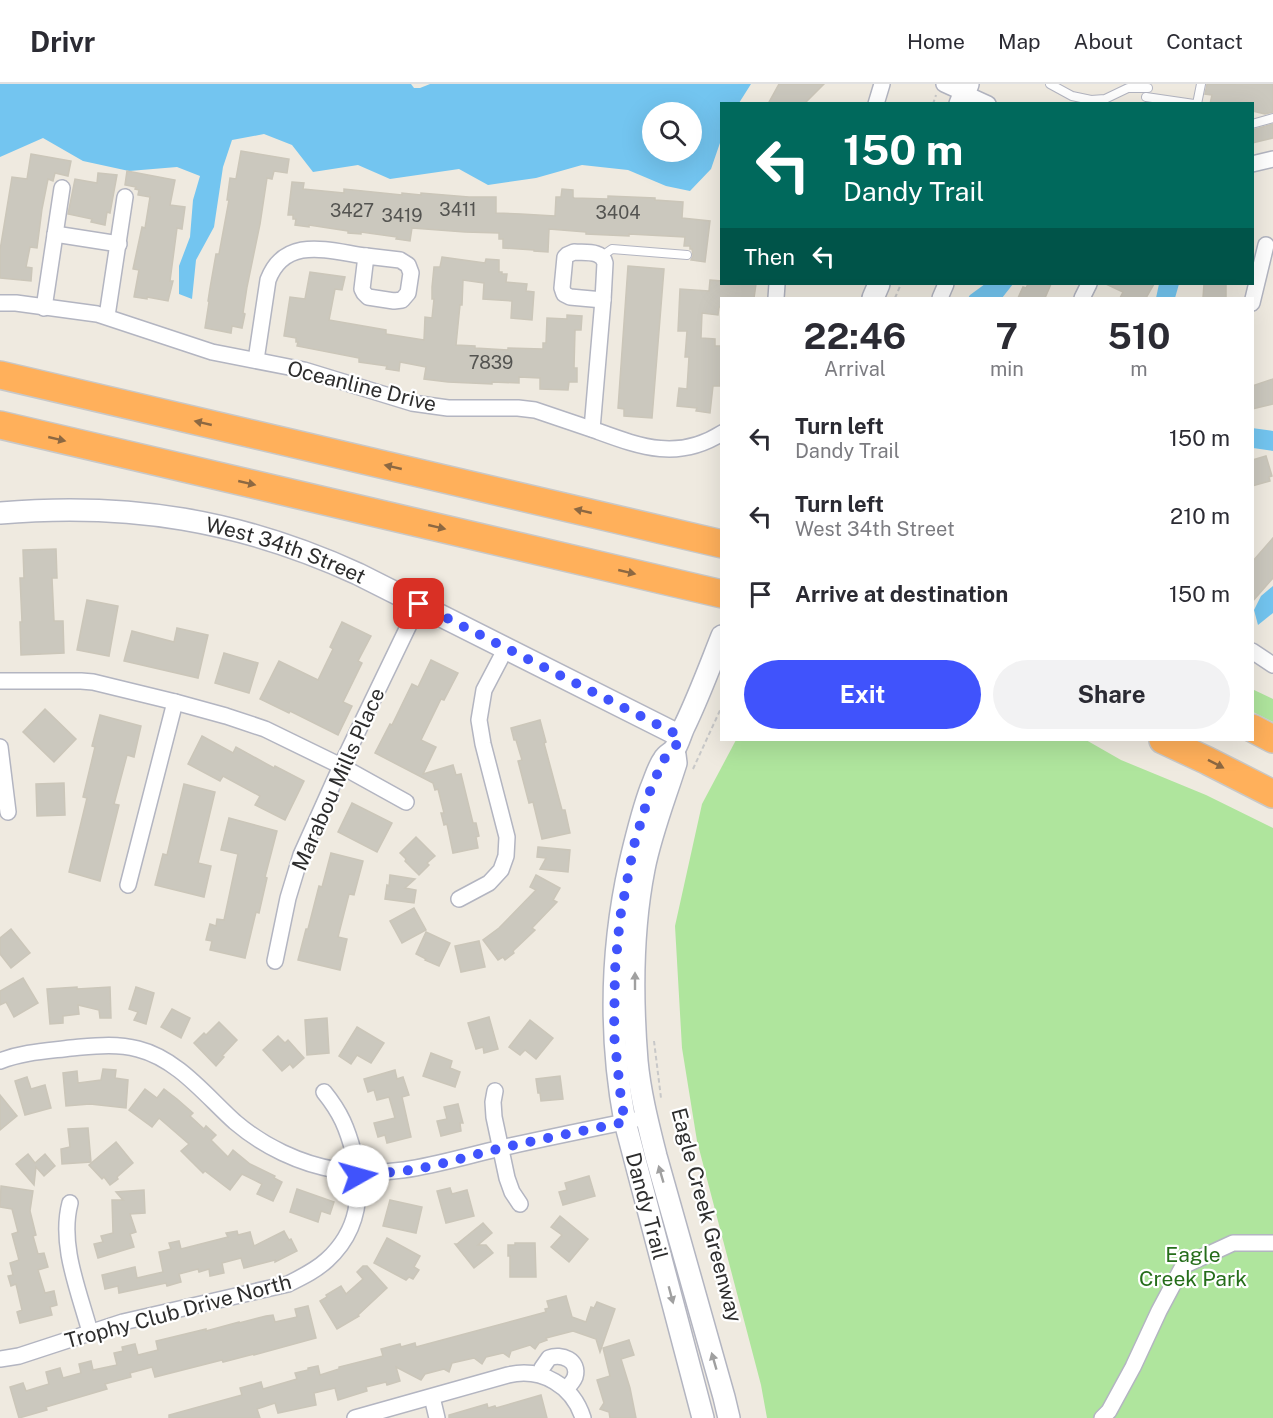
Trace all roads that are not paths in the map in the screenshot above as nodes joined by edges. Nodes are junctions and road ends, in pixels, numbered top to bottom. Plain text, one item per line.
1 (882, 84) edge
2 (944, 84) edge
3 (1050, 84) edge
4 (1201, 84) edge
5 (1148, 86) edge
6 (964, 93) edge
7 (1145, 100) edge
8 (877, 102) edge
9 (984, 102) edge
10 (1170, 102) edge
11 (1196, 102) edge
12 (1273, 118) edge
13 (1254, 123) edge
14 (1273, 159) edge
15 (1254, 164) edge
16 (62, 188) dead end
17 (125, 197) dead end
18 (55, 234) junction
19 (118, 244) junction
20 (1264, 245) edge
21 (687, 255) dead end
22 (366, 256) dead end
23 (602, 256) junction
24 (1253, 297) edge
25 (603, 300) junction
26 (0, 303) edge
27 (44, 308) junction
28 (107, 316) junction
29 (256, 360) junction
30 (0, 375) edge
31 (0, 425) edge
32 (591, 429) junction
33 (720, 434) edge
34 (0, 513) edge
35 (720, 544) edge
36 (720, 594) edge
37 (419, 604) junction
38 (720, 641) edge
39 (506, 648) junction
40 (1254, 652) edge
41 (1273, 665) edge
42 (0, 681) edge
43 (176, 702) junction
44 (1254, 729) edge
45 (1273, 739) edge
46 (1165, 741) edge
47 (677, 743) junction
48 (0, 747) edge
49 (340, 766) junction
50 (1273, 794) edge
51 (406, 802) dead end
52 (8, 812) dead end
53 (128, 885) dead end
54 (459, 898) dead end
55 (275, 961) dead end
56 (0, 1061) edge
57 (495, 1091) dead end
58 (324, 1092) dead end
59 (646, 1118) junction
60 (625, 1122) junction
61 (501, 1148) junction
62 (358, 1172) junction
63 (70, 1203) dead end
64 (520, 1204) dead end
65 (1273, 1243) edge
66 (90, 1332) junction
67 (0, 1359) edge
68 (547, 1377) junction
69 (566, 1389) junction
70 (432, 1397) junction
71 (355, 1418) edge
72 (437, 1418) edge
73 (583, 1418) edge
74 (704, 1418) edge
75 (729, 1418) edge
76 (1102, 1418) edge

1 - 8 street
2 - 6 street
3 - 5 lane
4 - 11 lane
5 - 7 lane
6 - 9 street
7 - 10 lane
12 - 13 lane
14 - 15 street
16 - 18 street
17 - 19 street
18 - 19 street
18 - 27 street
19 - 28 street
20 - 24 street
21 - 23 lane
22 - 29 street
23 - 25 street
23 - 25 street
25 - 32 street
26 - 27 street, Oceanline Drive
27 - 28 street, Oceanline Drive
28 - 29 street, Oceanline Drive
29 - 32 street, Oceanline Drive
35 -> 30 highway
31 -> 36 highway
32 - 33 street, Oceanline Drive
34 - 37 main road, West 34th Street
37 - 39 main road, West 34th Street
37 - 49 street, Marabou Mills Place
38 - 47 main road, Dandy Trail
39 - 47 main road, West 34th Street
39 - 54 street
40 - 41 street
42 - 43 street
43 - 49 street
43 - 53 street
44 - 45 highway
46 -> 50 highway
59 -> 47 main road, Dandy Trail
47 - 60 main road, Dandy Trail
48 - 52 street
49 - 51 street
49 - 55 street, Marabou Mills Place
56 - 62 street
57 - 61 street
58 - 62 street, Trophy Club Drive North
59 - 60 street
75 -> 59 main road, Dandy Trail
60 - 61 street
60 -> 74 main road, Dandy Trail
61 - 62 street
61 - 64 street
62 - 66 street, Trophy Club Drive North
63 - 66 street
65 - 76 street
66 - 67 street, Trophy Club Drive North
68 - 69 street
68 - 69 street
68 - 70 street
69 - 73 street
70 - 71 street
70 - 72 street

